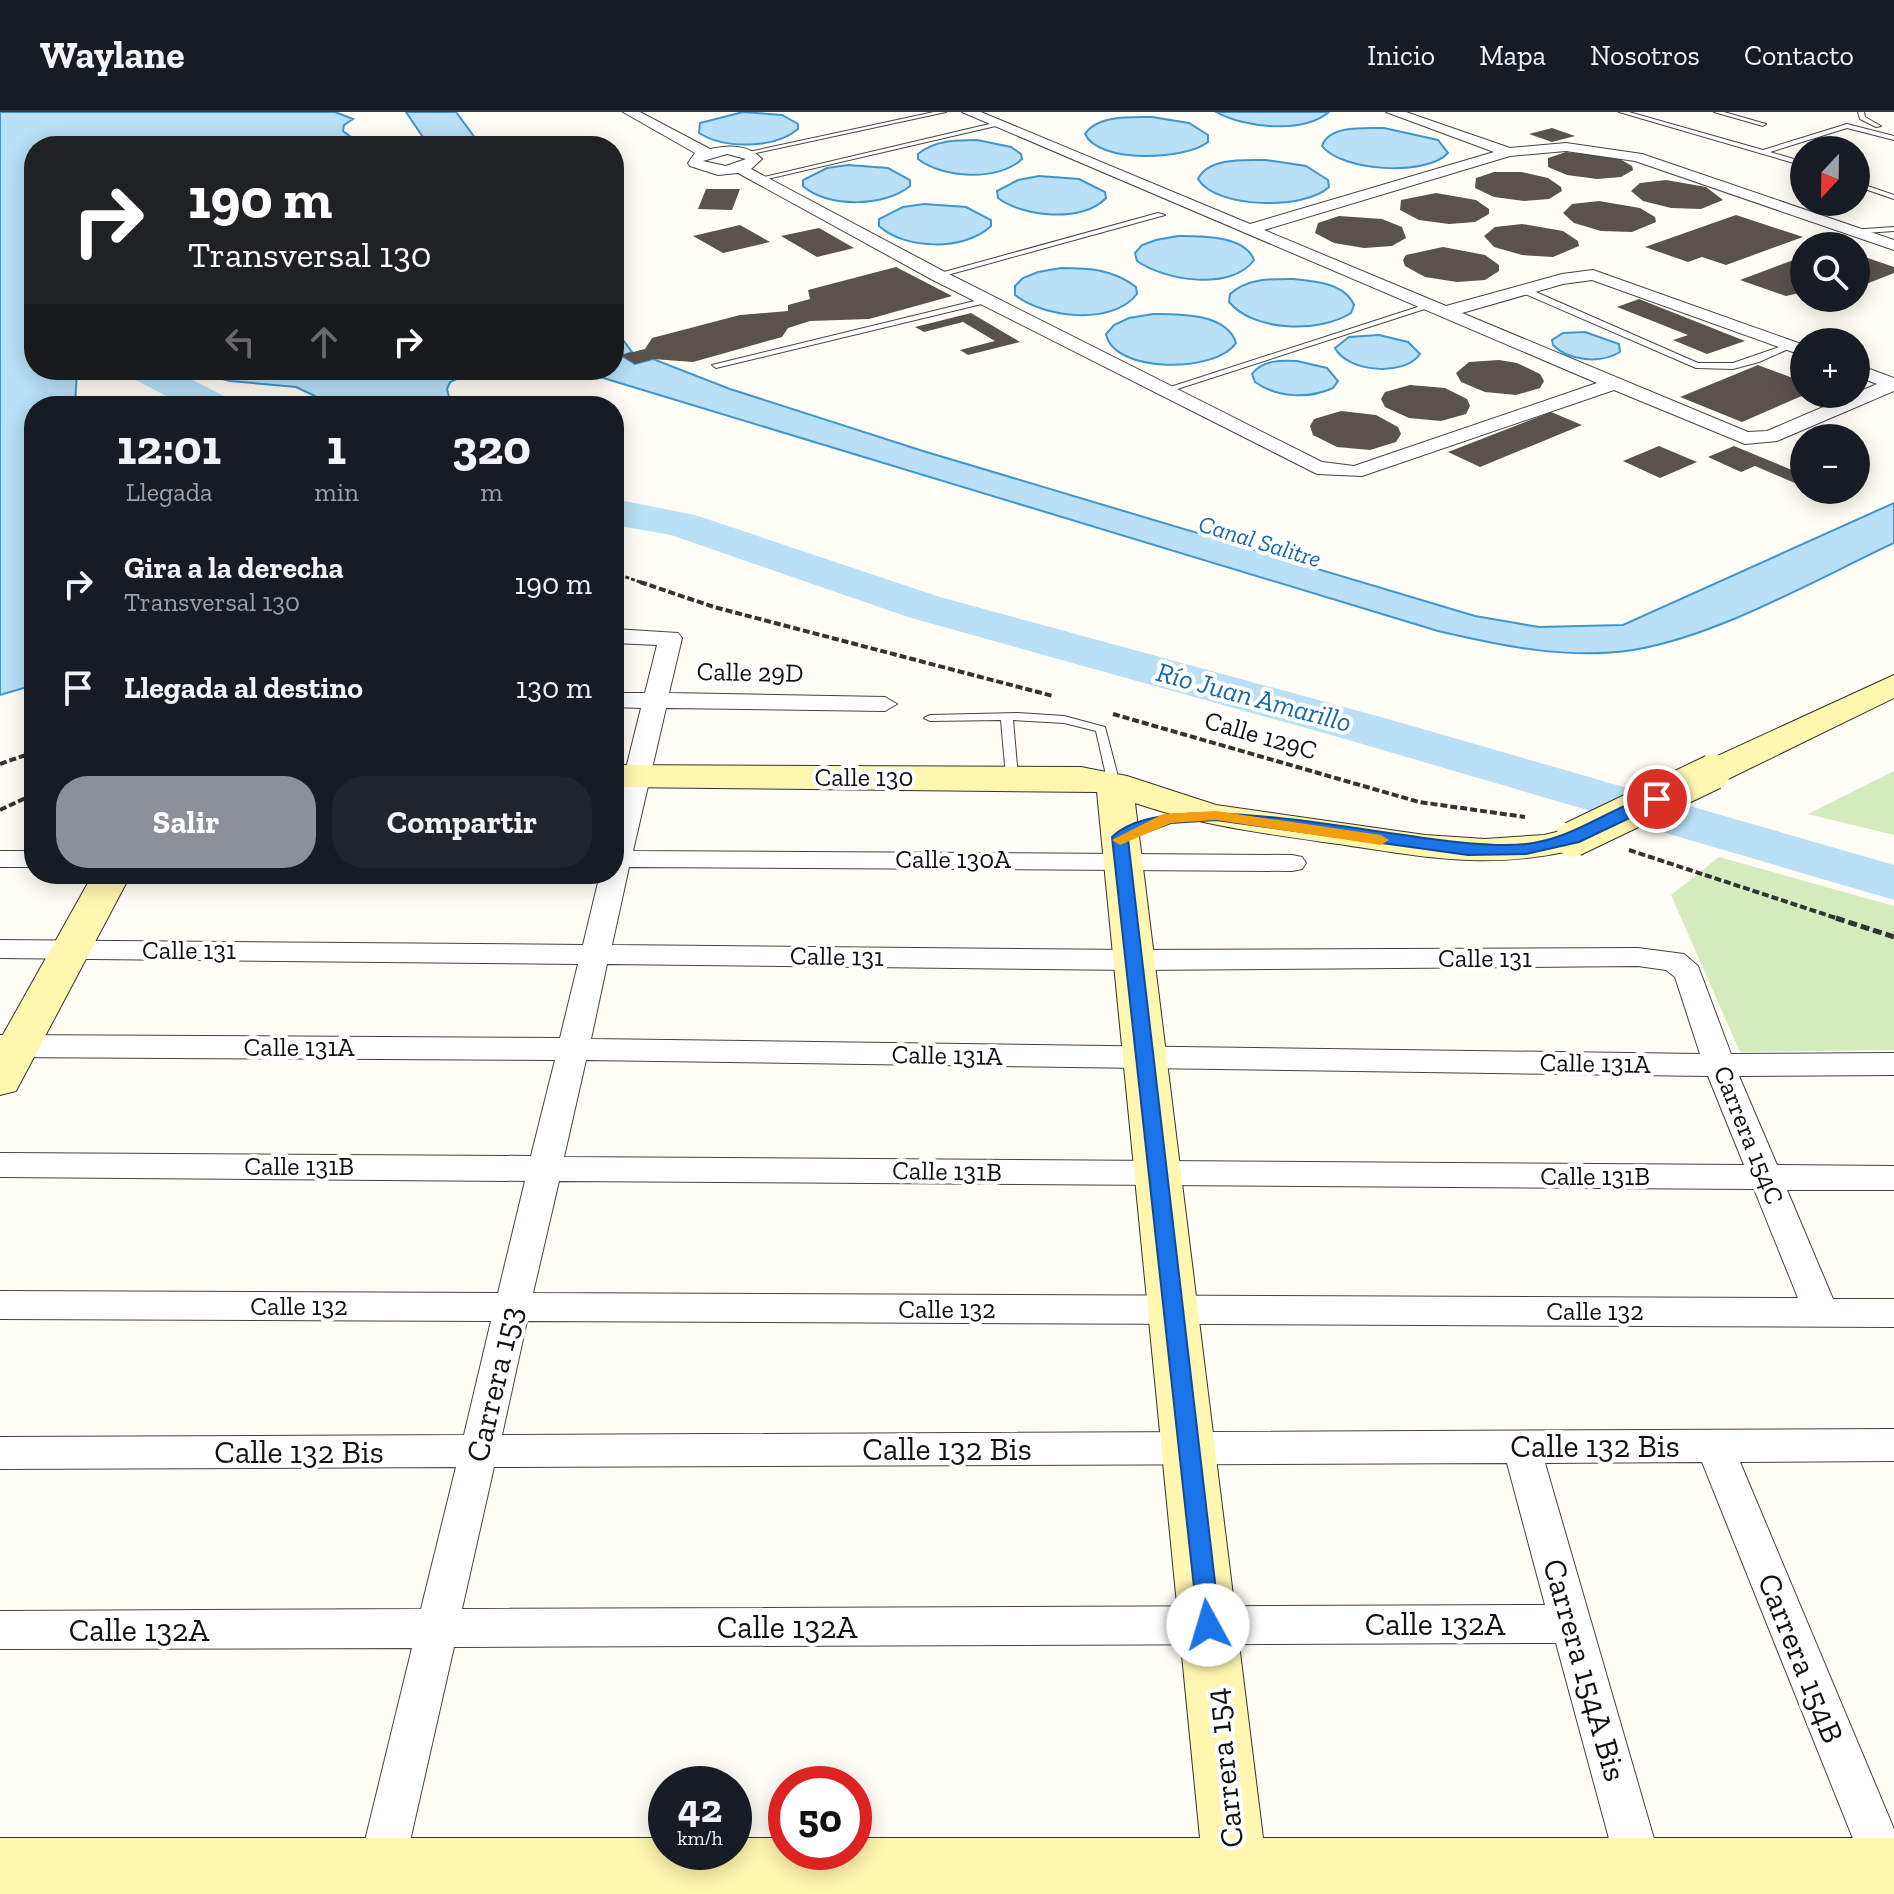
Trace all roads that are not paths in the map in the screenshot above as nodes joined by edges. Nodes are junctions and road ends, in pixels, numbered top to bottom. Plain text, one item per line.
1 (630, 112) edge
2 (943, 112) edge
3 (969, 112) edge
4 (1393, 112) edge
5 (1622, 112) edge
6 (1717, 112) edge
7 (1861, 112) edge
8 (998, 124) junction
9 (1763, 124) dead end
10 (1894, 129) edge
11 (1894, 138) edge
12 (1509, 152) junction
13 (1763, 152) junction
14 (706, 153) junction
15 (747, 153) junction
16 (1790, 160) edge
17 (739, 168) junction
18 (759, 179) junction
19 (1870, 189) edge
20 (1894, 197) edge
21 (1161, 215) dead end
22 (1894, 229) edge
23 (1248, 230) junction
24 (1849, 232) joint
25 (1870, 238) edge
26 (1894, 245) edge
27 (937, 275) junction
28 (1526, 291) junction
29 (987, 300) junction
30 (1438, 309) junction
31 (1790, 345) edge
32 (1790, 351) edge
33 (716, 365) dead end
34 (1870, 375) edge
35 (1615, 383) junction
36 (1894, 384) edge
37 (1165, 390) junction
38 (624, 636) edge
39 (1894, 685) edge
40 (624, 700) edge
41 (654, 701) junction
42 (885, 704) dead end
43 (930, 718) dead end
44 (1007, 718) junction
45 (625, 776) edge
46 (1012, 777) junction
47 (1114, 784) junction
48 (1216, 816) junction
49 (1121, 848) junction
50 (0, 859) edge
51 (24, 859) edge
52 (1292, 863) dead end
53 (624, 867) edge
54 (107, 884) edge
55 (611, 884) edge
56 (0, 949) edge
57 (71, 949) junction
58 (595, 953) junction
59 (1133, 960) junction
60 (1674, 961) joint
61 (573, 1049) junction
62 (6, 1057) edge
63 (1144, 1058) junction
64 (1894, 1064) edge
65 (1719, 1065) junction
66 (0, 1165) edge
67 (545, 1167) junction
68 (1157, 1173) junction
69 (1765, 1177) junction
70 (1894, 1178) edge
71 (0, 1305) edge
72 (513, 1307) junction
73 (1173, 1310) junction
74 (1821, 1312) junction
75 (1894, 1313) edge
76 (1714, 1445) junction
77 (1894, 1445) edge
78 (1521, 1446) junction
79 (1188, 1448) junction
80 (478, 1451) junction
81 (0, 1453) edge
82 (1573, 1624) junction
83 (1208, 1625) junction
84 (437, 1629) junction
85 (0, 1630) edge
86 (0, 1870) edge
87 (1891, 1870) edge
88 (377, 1882) edge
89 (1236, 1882) edge
90 (1643, 1882) edge

1 - 14 street
2 - 15 lane
3 - 8 street
4 - 12 street
5 - 13 lane
6 - 9 lane
7 - 10 lane
8 - 18 lane
8 - 23 street
11 - 13 lane
12 - 23 street
12 - 24 street
13 - 16 lane
14 - 15 street
14 - 17 street
15 - 17 street
17 - 18 street
18 - 27 street
19 - 20 lane
21 - 27 lane
22 - 24 lane
23 - 30 street
25 - 26 street
27 - 29 street
28 - 30 street
28 - 31 street
28 - 32 lane
29 - 33 lane
29 - 37 street
30 - 35 street
30 - 37 lane
34 - 36 street
35 - 36 street
35 - 37 street
38 - 41 street, Carrera 153
39 - 48 main road, bridge
40 - 41 street, Calle 29D
41 - 42 street, Calle 29D
41 - 45 street, Carrera 153
43 - 44 lane
44 - 46 lane
44 - 47 lane
45 - 46 main road, Calle 130
46 - 47 main road, Calle 130
47 - 48 main road, Calle 130
47 - 49 main road, Carrera 154
48 - 49 main road
49 - 52 street, Calle 130A
49 - 53 street, Calle 130A
49 - 59 main road, Carrera 154
50 - 51 street
54 - 57 main road
55 - 58 street, Carrera 153
56 - 57 street, Calle 131
57 - 58 street, Calle 131
57 - 62 main road
58 - 59 street, Calle 131
58 - 61 street, Carrera 153
59 - 60 street, Calle 131
59 - 63 main road, Carrera 154
60 - 65 street, Carrera 154C
61 - 62 street, Calle 131A
61 - 63 street, Calle 131A
61 - 67 street, Carrera 153
63 - 65 street, Calle 131A
63 - 68 main road, Carrera 154
64 - 65 street, Calle 131A
65 - 69 street, Carrera 154C
66 - 67 street, Calle 131B
67 - 68 street, Calle 131B
67 - 72 street, Carrera 153
68 - 69 street, Calle 131B
68 - 73 main road, Carrera 154
69 - 70 street, Calle 131B
69 - 74 street, Carrera 154C
71 - 72 street, Calle 132
72 - 73 street, Calle 132
72 - 80 street, Carrera 153
73 - 74 street, Calle 132
73 - 79 main road, Carrera 154
74 - 75 street, Calle 132
76 - 77 street, Calle 132 Bis
76 - 78 street, Calle 132 Bis
76 - 87 street, Carrera 154B
78 - 79 street, Calle 132 Bis
78 - 82 street, Carrera 154A Bis
79 - 80 street, Calle 132 Bis
79 - 83 main road, Carrera 154
80 - 81 street, Calle 132 Bis
80 - 84 street, Carrera 153
82 - 83 street, Calle 132A
82 - 90 street, Carrera 154A Bis
83 - 84 street, Calle 132A
83 - 89 main road, Carrera 154
84 - 85 street, Calle 132A
84 - 88 street, Carrera 153
86 - 88 main road
87 - 90 main road
88 - 89 main road
89 - 90 main road

